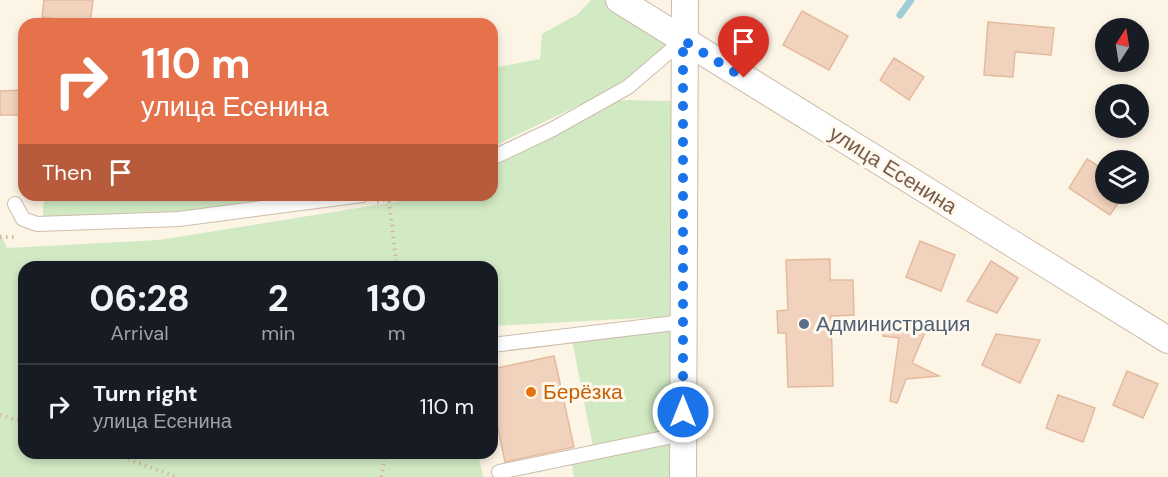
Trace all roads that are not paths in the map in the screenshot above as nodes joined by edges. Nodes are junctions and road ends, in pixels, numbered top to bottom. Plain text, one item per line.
1 (619, 0) edge
2 (685, 0) edge
3 (683, 40) junction
4 (498, 155) edge
5 (316, 201) edge
6 (15, 204) dead end
7 (683, 322) junction
8 (1168, 340) edge
9 (498, 344) edge
10 (683, 434) junction
11 (499, 472) dead end
12 (683, 477) edge

1 - 3 street, улица Есенина
2 - 3 street
3 - 4 lane
3 - 7 street
3 - 8 street, улица Есенина
5 - 6 lane
7 - 9 lane
7 - 10 street
10 - 11 lane
10 - 12 street

